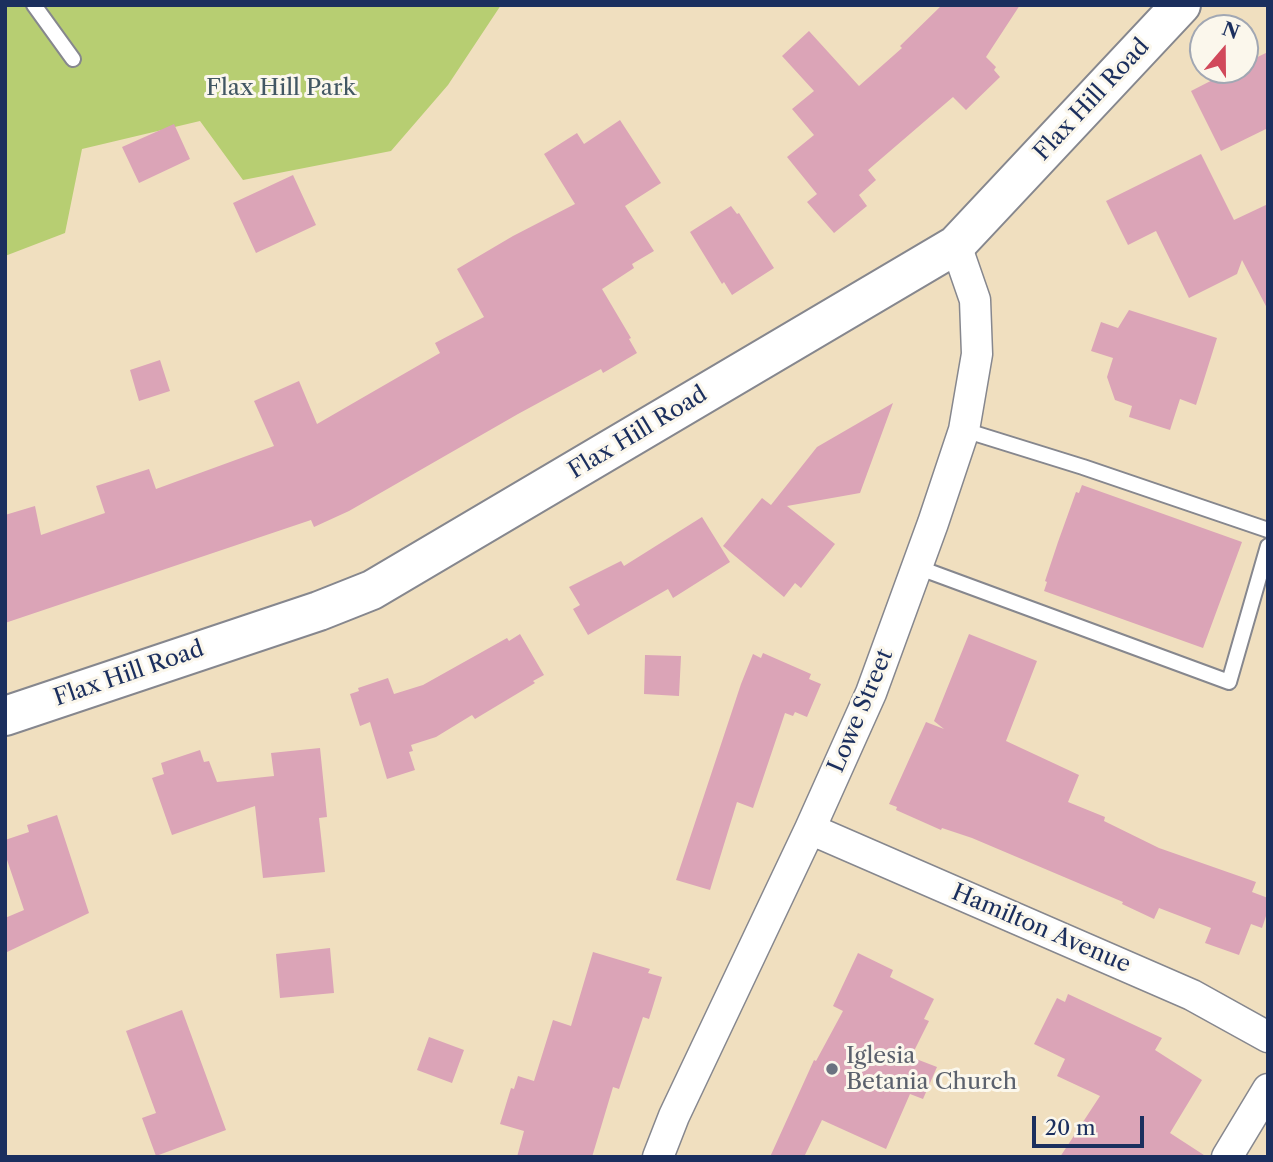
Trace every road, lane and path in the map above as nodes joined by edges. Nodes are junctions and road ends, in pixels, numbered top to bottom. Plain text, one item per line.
1 (34, 5) edge
2 (1181, 5) edge
3 (73, 59) dead end
4 (956, 245) junction
5 (964, 429) junction
6 (1268, 530) edge
7 (1268, 546) edge
8 (917, 567) junction
9 (5, 716) edge
10 (810, 829) junction
11 (1268, 1037) edge
12 (1268, 1089) edge
13 (658, 1157) edge
14 (1227, 1157) edge

1 - 3 lane
2 - 4 main road, Flax Hill Road
4 - 5 street, Lowe Street
4 - 9 main road, Flax Hill Road
5 - 6 lane
5 - 8 street, Lowe Street
7 - 8 lane
8 - 10 street, Lowe Street
10 - 11 street, Hamilton Avenue
10 - 13 street, Lowe Street
12 - 14 street

